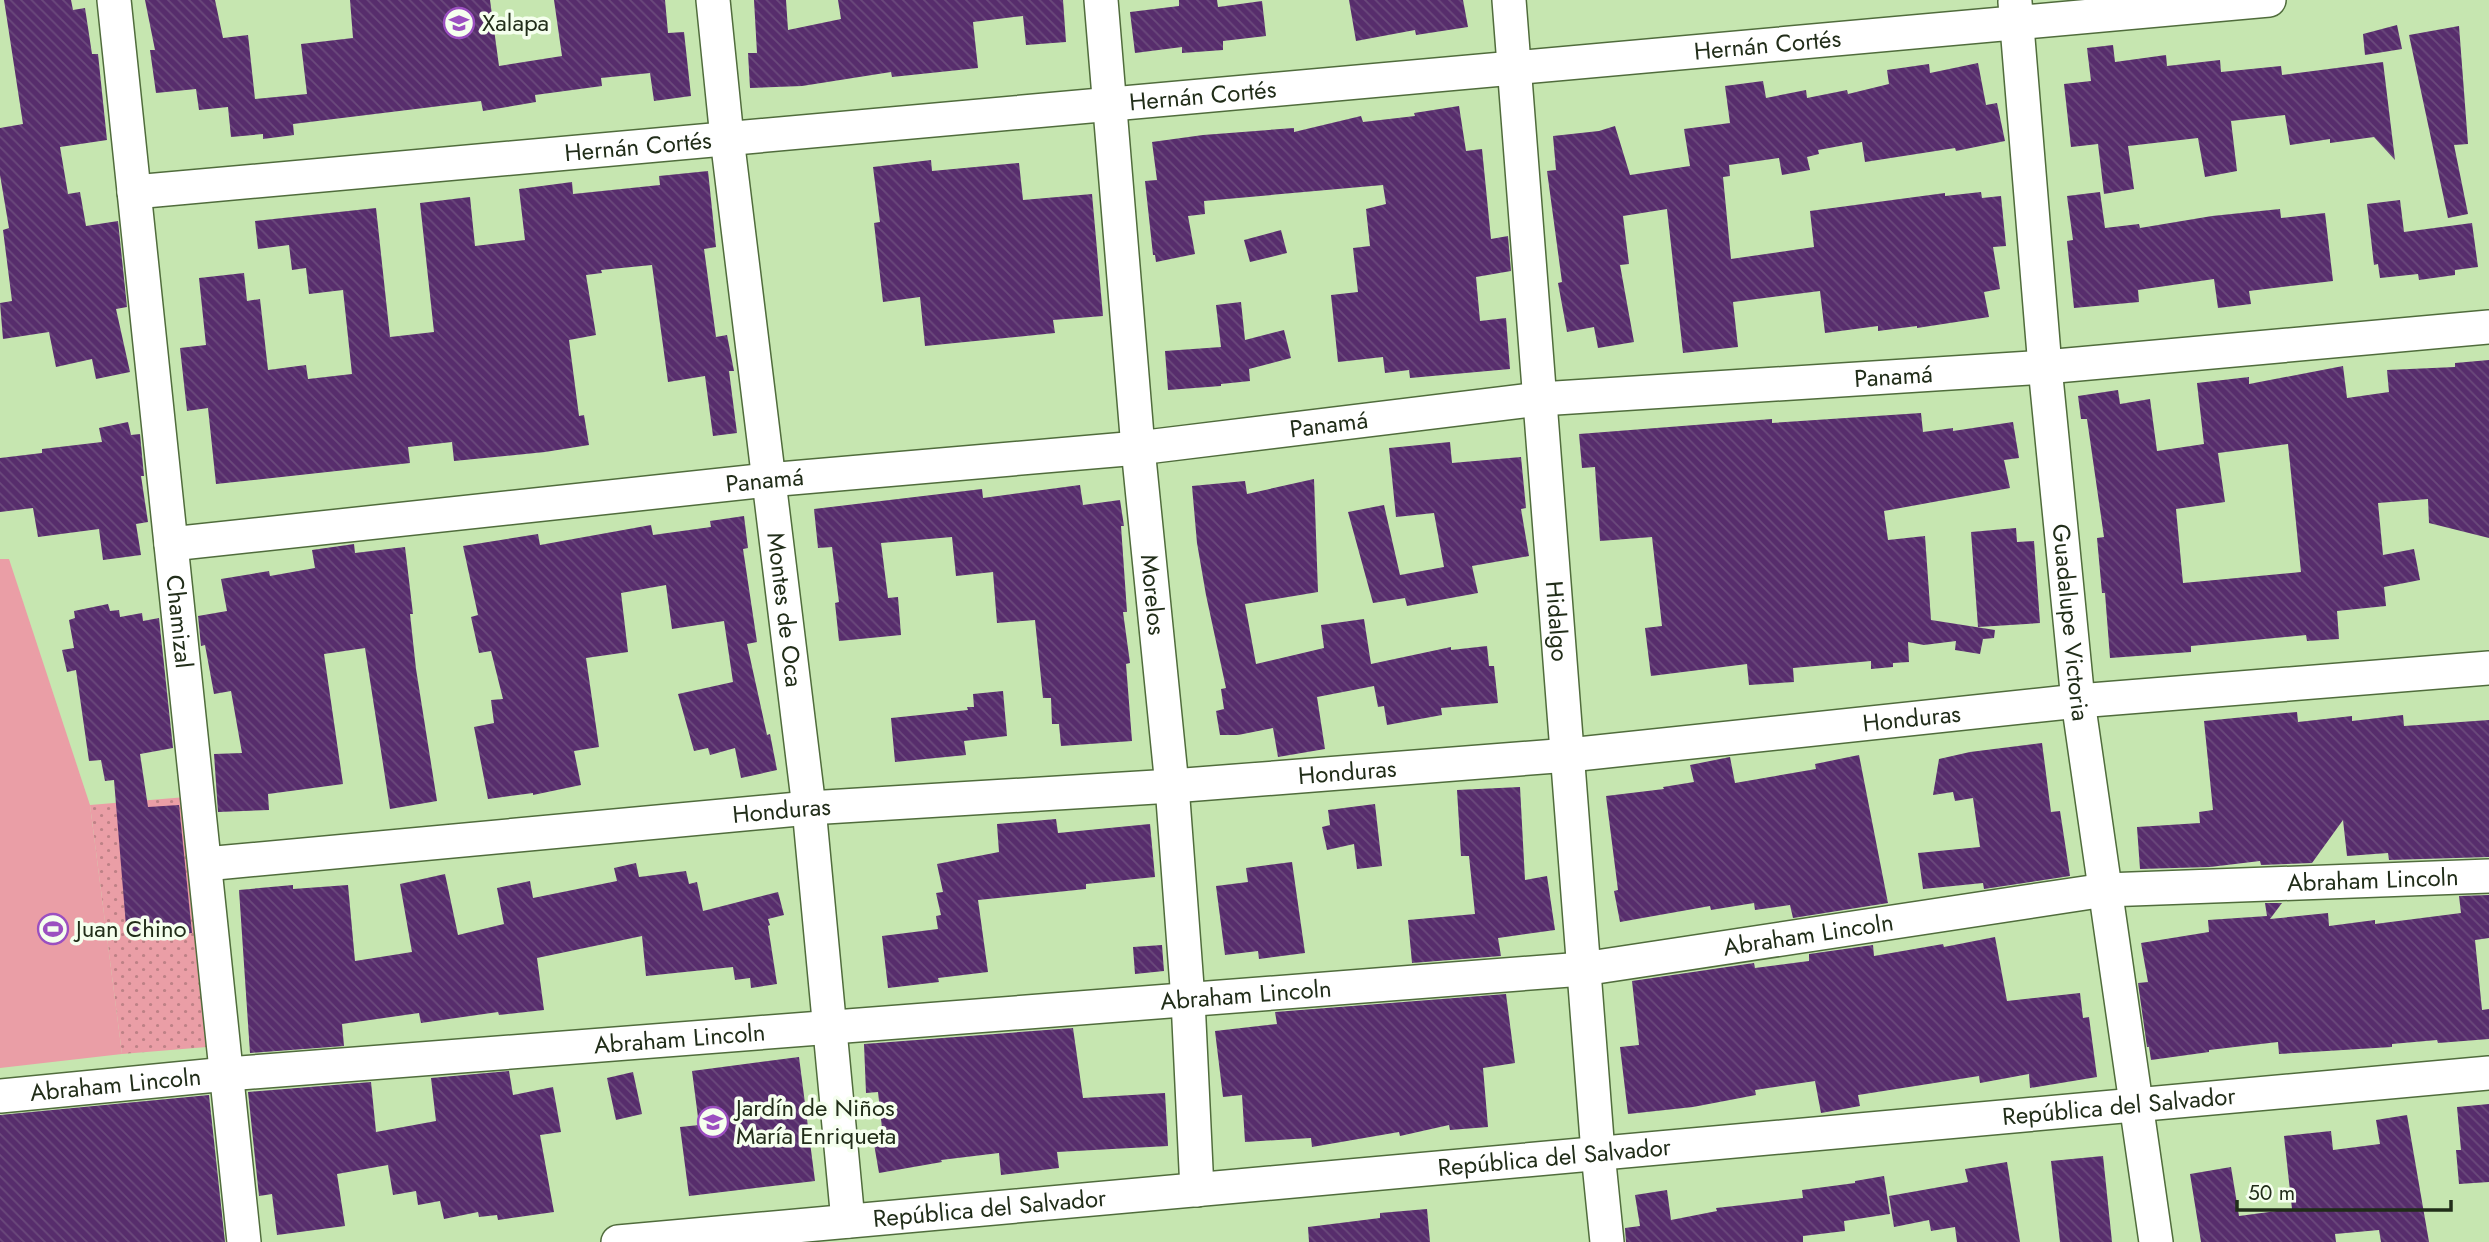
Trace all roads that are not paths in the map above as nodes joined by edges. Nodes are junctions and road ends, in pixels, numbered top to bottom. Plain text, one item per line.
1 (114, 0) edge
2 (713, 0) edge
3 (1101, 0) edge
4 (1510, 0) edge
5 (2269, 0) edge
6 (2015, 11) edge
7 (1515, 68) junction
8 (1108, 104) junction
9 (727, 138) junction
10 (134, 192) junction
11 (2489, 327) edge
12 (2045, 367) junction
13 (1540, 398) junction
14 (1138, 448) junction
15 (768, 480) junction
16 (172, 544) junction
17 (2489, 668) edge
18 (2078, 701) junction
19 (1569, 755) junction
20 (1172, 786) junction
21 (809, 808) junction
22 (205, 864) junction
23 (2489, 876) edge
24 (2105, 890) junction
25 (1583, 969) junction
26 (1188, 1000) junction
27 (831, 1027) junction
28 (2489, 1073) edge
29 (227, 1074) junction
30 (0, 1097) edge
31 (2136, 1105) junction
32 (1598, 1153) junction
33 (1197, 1189) junction
34 (848, 1221) junction
35 (244, 1242) edge
36 (618, 1242) edge
37 (1607, 1242) edge
38 (2156, 1242) edge

1 - 10 street, Chamizal
2 - 9 street, Montes de Oca
3 - 8 street, Morelos
4 - 7 street, Hidalgo
5 - 6 street, Hernán Cortés
6 - 7 street, Hernán Cortés
6 - 12 street, Guadalupe Victoria
7 - 8 street, Hernán Cortés
7 - 13 street, Hidalgo
8 - 9 street, Hernán Cortés
8 - 14 street, Morelos
9 - 10 street, Hernán Cortés
9 - 15 street, Montes de Oca
10 - 16 street, Chamizal
11 - 12 street, Panamá
12 - 13 street, Panamá
12 - 18 street, Guadalupe Victoria
13 - 14 street, Panamá
13 - 19 street, Hidalgo
14 - 15 street, Panamá
14 - 20 street, Morelos
15 - 16 street, Panamá
15 - 21 street, Montes de Oca
16 - 22 street, Chamizal
17 - 18 street, Honduras
18 - 19 street, Honduras
18 - 24 street, Guadalupe Victoria
19 - 20 street, Honduras
19 - 25 street, Hidalgo
20 - 21 street, Honduras
20 - 26 street, Morelos
21 - 22 street, Honduras
21 - 27 street, Montes de Oca
22 - 29 street, Chamizal
23 - 24 street, Abraham Lincoln
24 - 25 street, Abraham Lincoln
24 - 31 street, Guadalupe Victoria
25 - 26 street, Abraham Lincoln
25 - 32 street, Hidalgo
26 - 27 street, Abraham Lincoln
26 - 33 street, Morelos
27 - 29 street, Abraham Lincoln
27 - 34 street, Montes de Oca
28 - 31 street, República del Salvador
29 - 30 street, Abraham Lincoln
29 - 35 street, Chamizal
31 - 32 street, República del Salvador
31 - 38 street, Guadalupe Victoria
32 - 33 street, República del Salvador
32 - 37 street, Hidalgo
33 - 34 street, República del Salvador
34 - 36 street, República del Salvador

